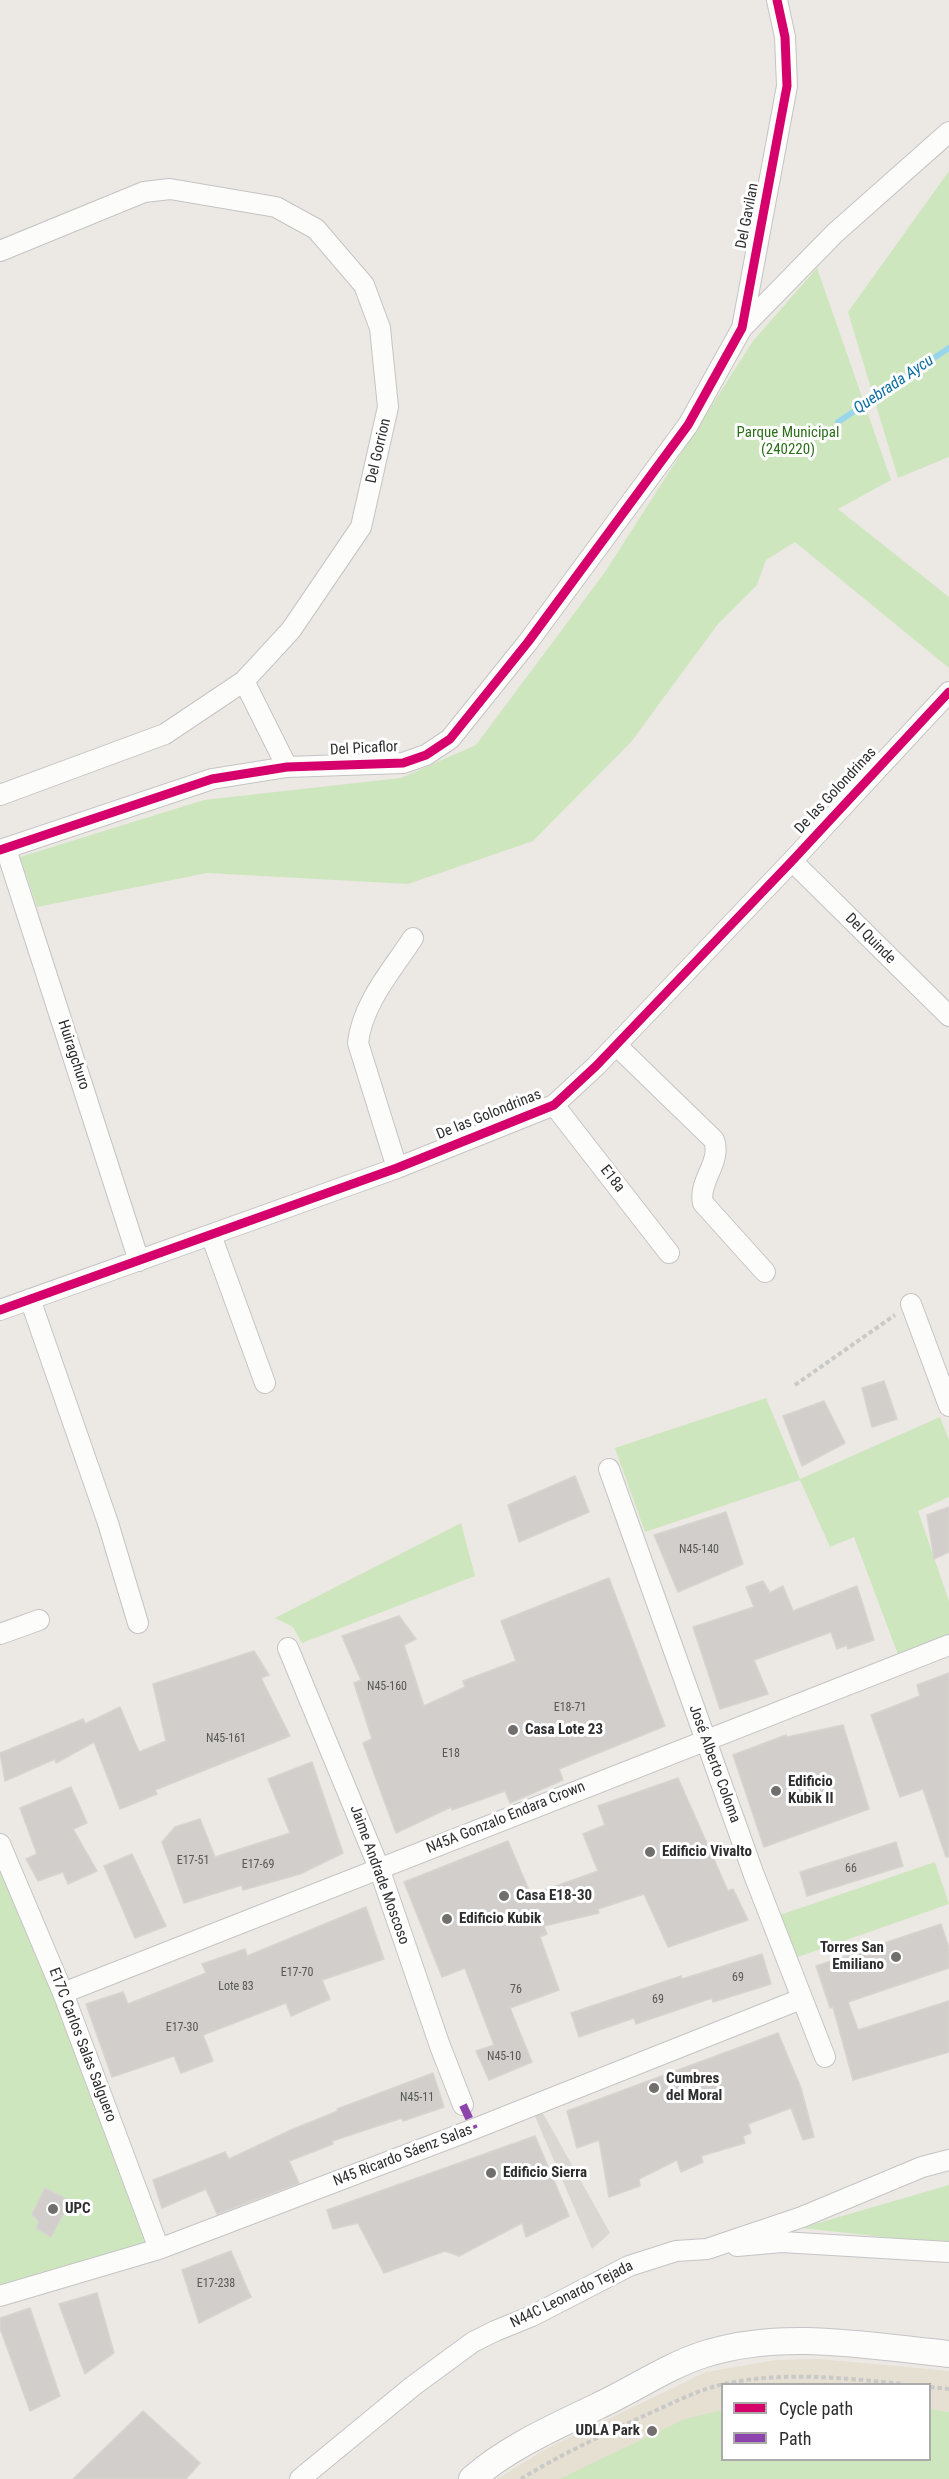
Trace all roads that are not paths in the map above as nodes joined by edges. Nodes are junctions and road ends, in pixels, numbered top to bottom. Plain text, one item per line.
1 (777, 0) edge
2 (949, 132) edge
3 (0, 251) edge
4 (742, 328) junction
5 (688, 425) joint
6 (244, 681) junction
7 (949, 692) edge
8 (287, 767) junction
9 (0, 795) edge
10 (3, 850) edge
11 (792, 861) junction
12 (413, 938) dead end
13 (949, 1016) edge
14 (616, 1044) junction
15 (554, 1105) junction
16 (397, 1168) junction
17 (211, 1235) junction
18 (669, 1253) dead end
19 (139, 1261) junction
20 (765, 1272) dead end
21 (30, 1299) junction
22 (911, 1304) road end
23 (0, 1310) edge
24 (265, 1383) dead end
25 (949, 1406) edge
26 (609, 1469) dead end
27 (39, 1620) dead end
28 (138, 1623) dead end
29 (0, 1634) edge
30 (949, 1645) edge
31 (288, 1648) dead end
32 (705, 1739) junction
33 (0, 1844) edge
34 (379, 1868) junction
35 (63, 1993) junction
36 (801, 1999) junction
37 (825, 2057) dead end
38 (463, 2105) dead end
39 (949, 2160) edge
40 (159, 2249) junction
41 (707, 2249) junction
42 (949, 2252) edge
43 (0, 2296) edge
44 (949, 2354) edge
45 (300, 2479) edge
46 (472, 2479) edge

1 - 4 street, Del Gavilan
2 - 4 street
3 - 6 street, Del Gorrion
4 - 5 street, Del Gavilan
5 - 8 street, Del Picaflor
6 - 8 street
6 - 9 street, Del Gorrion
7 - 11 street, De las Golondrinas
8 - 10 street, Del Picaflor
10 - 19 street, Huiragchuro
11 - 13 street, Del Quinde
11 - 14 street, De las Golondrinas
12 - 16 street
14 - 15 street, De las Golondrinas
14 - 20 street
15 - 16 street, De las Golondrinas
15 - 18 street, E18a
16 - 17 street, De las Golondrinas
17 - 19 street, De las Golondrinas
17 - 24 street
19 - 21 street, De las Golondrinas
21 - 23 street, De las Golondrinas
21 - 28 street
22 - 25 street
26 - 32 street, José Alberto Coloma
27 - 29 street
30 - 32 street, N45A Gonzalo Endara Crown
31 - 34 street, Jaime Andrade Moscoso
32 - 34 street, N45A Gonzalo Endara Crown
32 - 36 street, José Alberto Coloma
33 - 35 street, E17C Carlos Salas Salguero
34 - 35 street, N45A Gonzalo Endara Crown
34 - 38 street, Jaime Andrade Moscoso
35 - 40 street, E17C Carlos Salas Salguero
36 - 37 street, José Alberto Coloma
36 - 40 street, N45 Ricardo Sáenz Salas
39 - 41 street, N44C Leonardo Tejada
40 - 43 street, N45 Ricardo Sáenz Salas
41 - 42 street
41 - 45 street, N44C Leonardo Tejada
44 - 46 street

